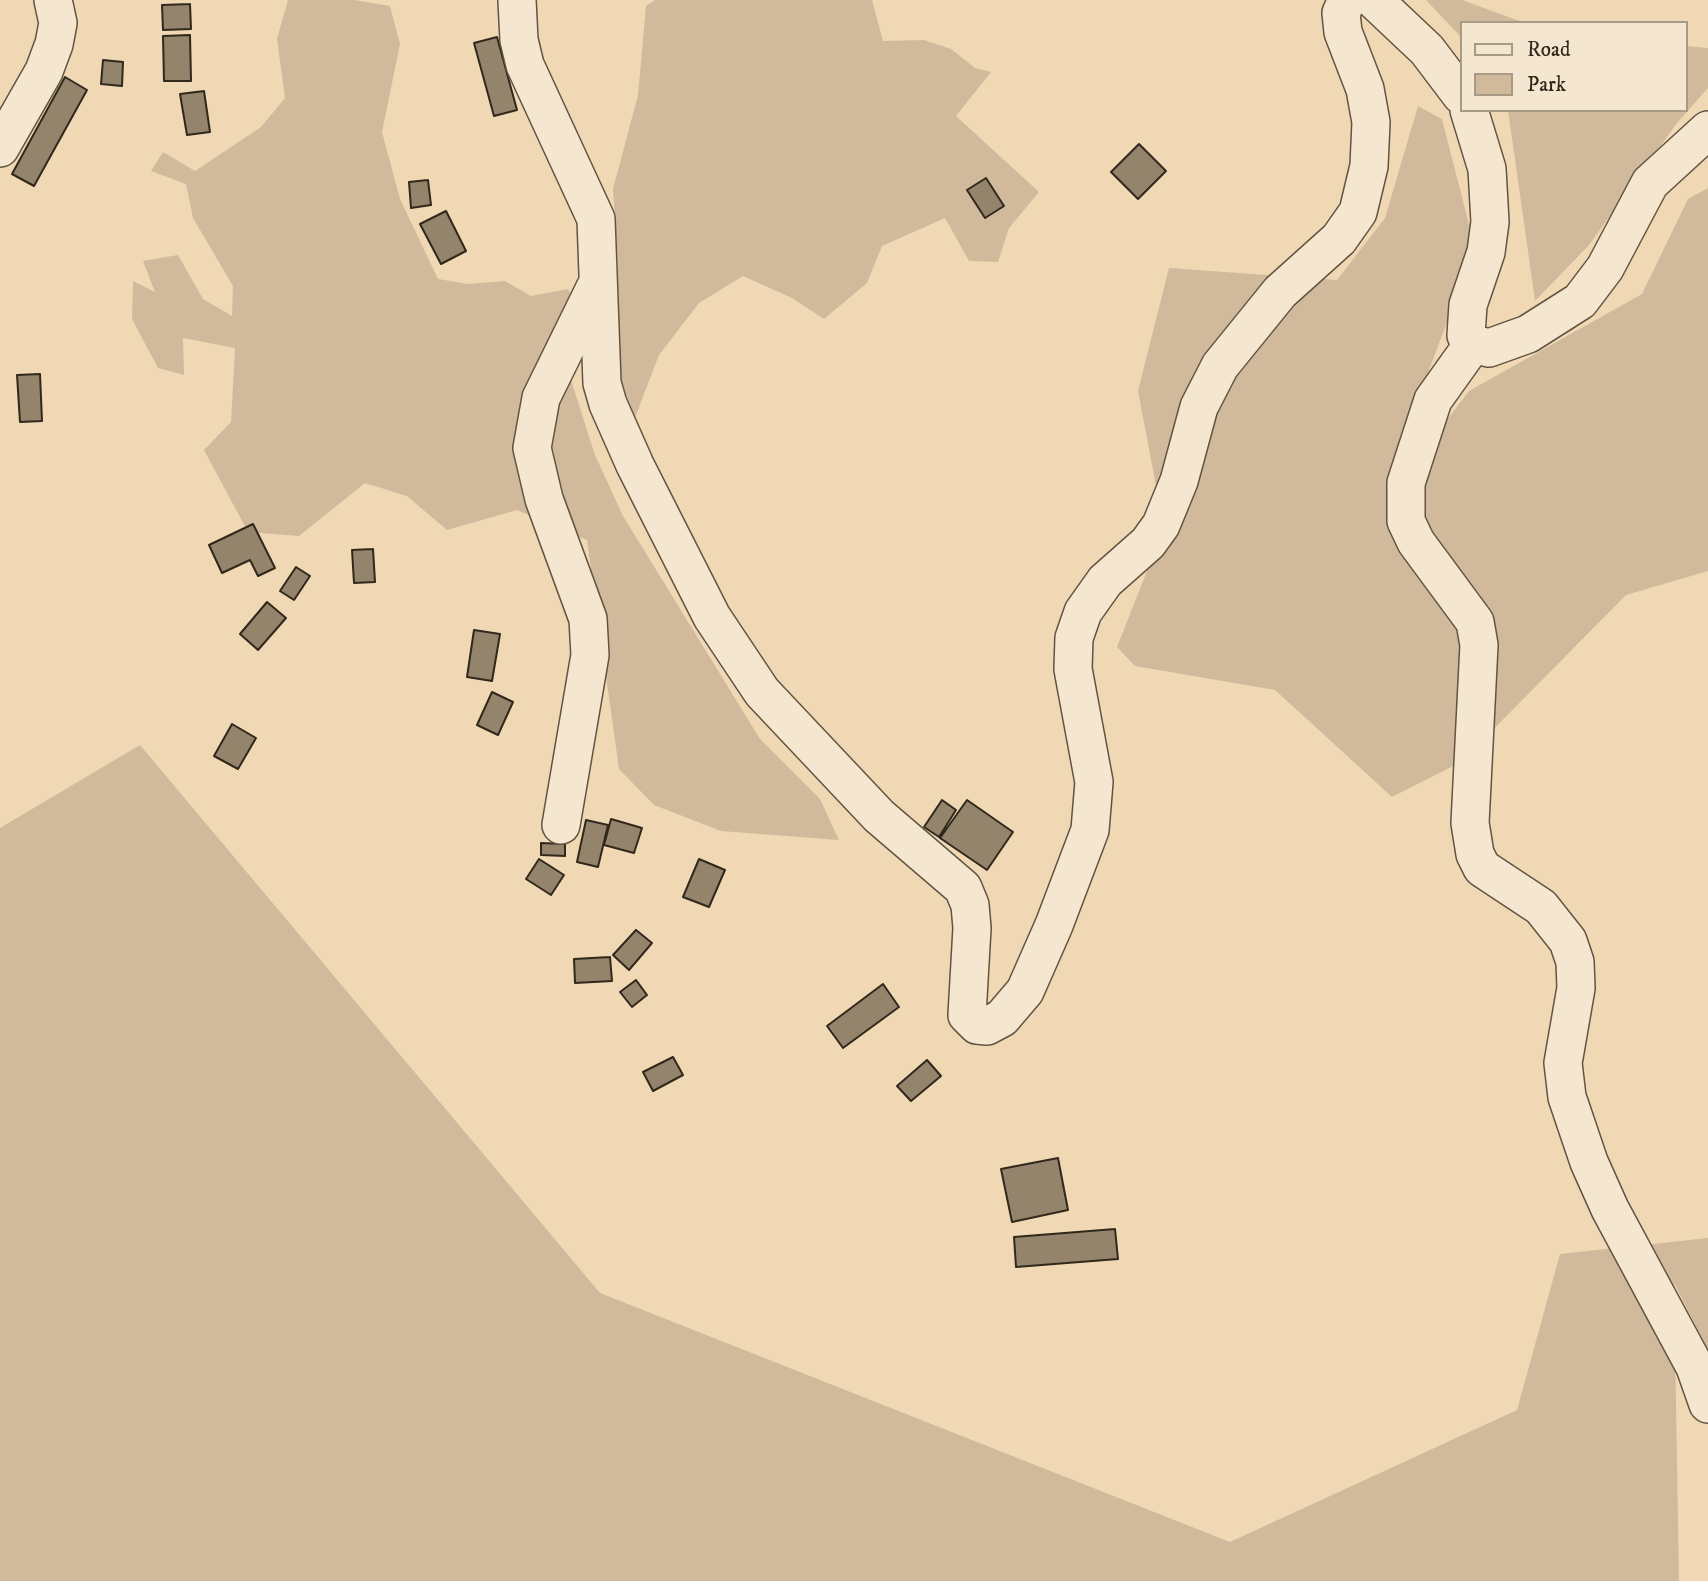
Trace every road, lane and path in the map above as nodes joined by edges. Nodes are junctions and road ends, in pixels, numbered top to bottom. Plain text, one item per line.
1 (53, 0) edge
2 (517, 0) edge
3 (1352, 0) edge
4 (1460, 94) edge
5 (1470, 112) edge
6 (1708, 130) edge
7 (0, 148) edge
8 (599, 281) junction
9 (1473, 344) junction
10 (561, 825) dead end
11 (1708, 1404) edge

1 - 7 street
2 - 8 street
3 - 4 street
3 - 8 street
5 - 9 street
6 - 9 street
8 - 10 street
9 - 11 street

